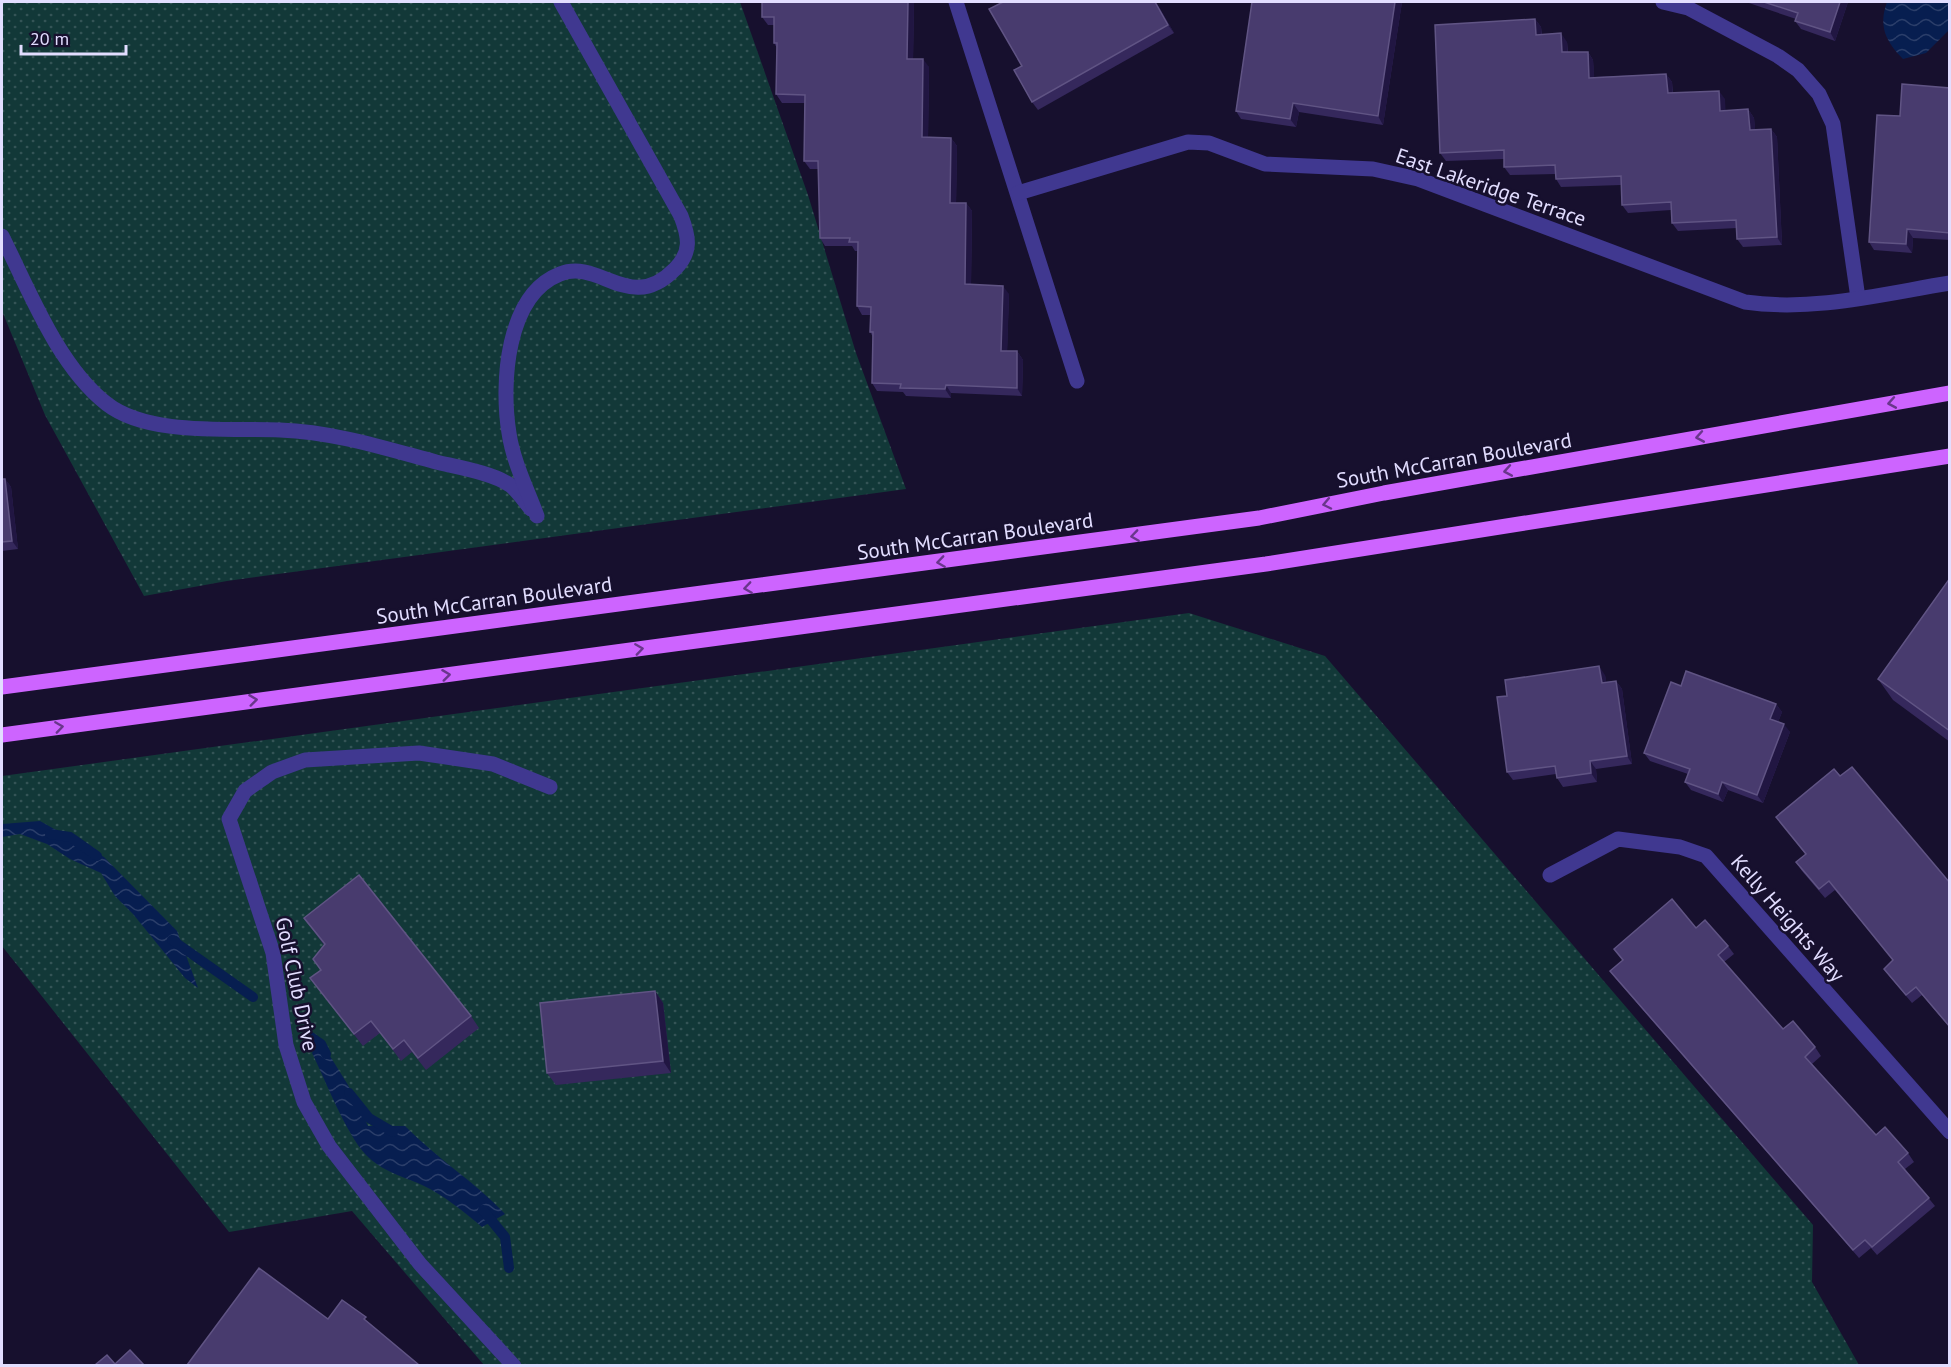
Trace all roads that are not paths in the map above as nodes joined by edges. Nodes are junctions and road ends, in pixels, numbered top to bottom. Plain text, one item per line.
1 (561, 2) edge
2 (957, 2) edge
3 (1664, 2) edge
4 (1018, 193) junction
5 (2, 236) edge
6 (1950, 283) edge
7 (1858, 298) junction
8 (1077, 381) dead end
9 (1950, 393) edge
10 (1950, 456) edge
11 (2, 687) edge
12 (2, 735) edge
13 (550, 787) dead end
14 (1550, 875) dead end
15 (1950, 1132) edge
16 (514, 1365) edge

1 - 5 street
2 - 4 street
3 - 7 street
4 - 7 street, East Lakeridge Terrace
4 - 8 street
6 - 7 street, East Lakeridge Terrace
9 -> 11 main road, South McCarran Boulevard
12 -> 10 main road
13 - 16 street, Golf Club Drive
14 - 15 street, Kelly Heights Way

